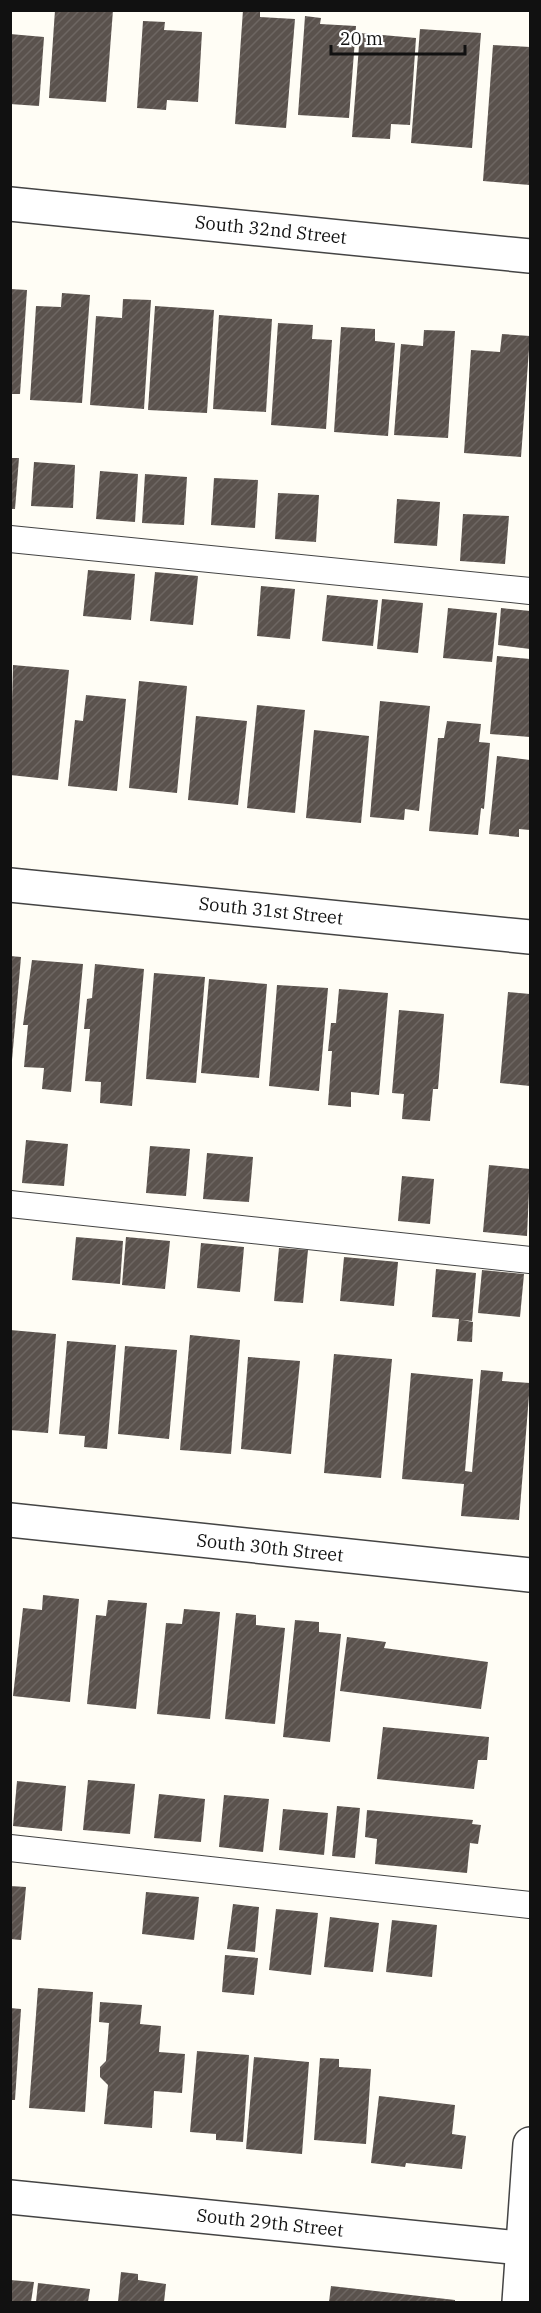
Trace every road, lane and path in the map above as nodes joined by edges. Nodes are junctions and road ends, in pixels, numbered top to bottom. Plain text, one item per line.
1 (10, 204) edge
2 (531, 256) edge
3 (10, 539) edge
4 (531, 591) edge
5 (10, 885) edge
6 (531, 937) edge
7 (10, 1204) edge
8 (531, 1260) edge
9 (10, 1520) edge
10 (531, 1575) edge
11 (10, 1848) edge
12 (531, 1905) edge
13 (531, 2144) edge
14 (10, 2197) edge
15 (527, 2249) edge
16 (519, 2302) edge

1 - 2 street, South 32nd Street
3 - 4 lane
5 - 6 street, South 31st Street
7 - 8 lane
9 - 10 street, South 30th Street
11 - 12 lane
13 - 15 street
14 - 15 street, South 29th Street
15 - 16 street

